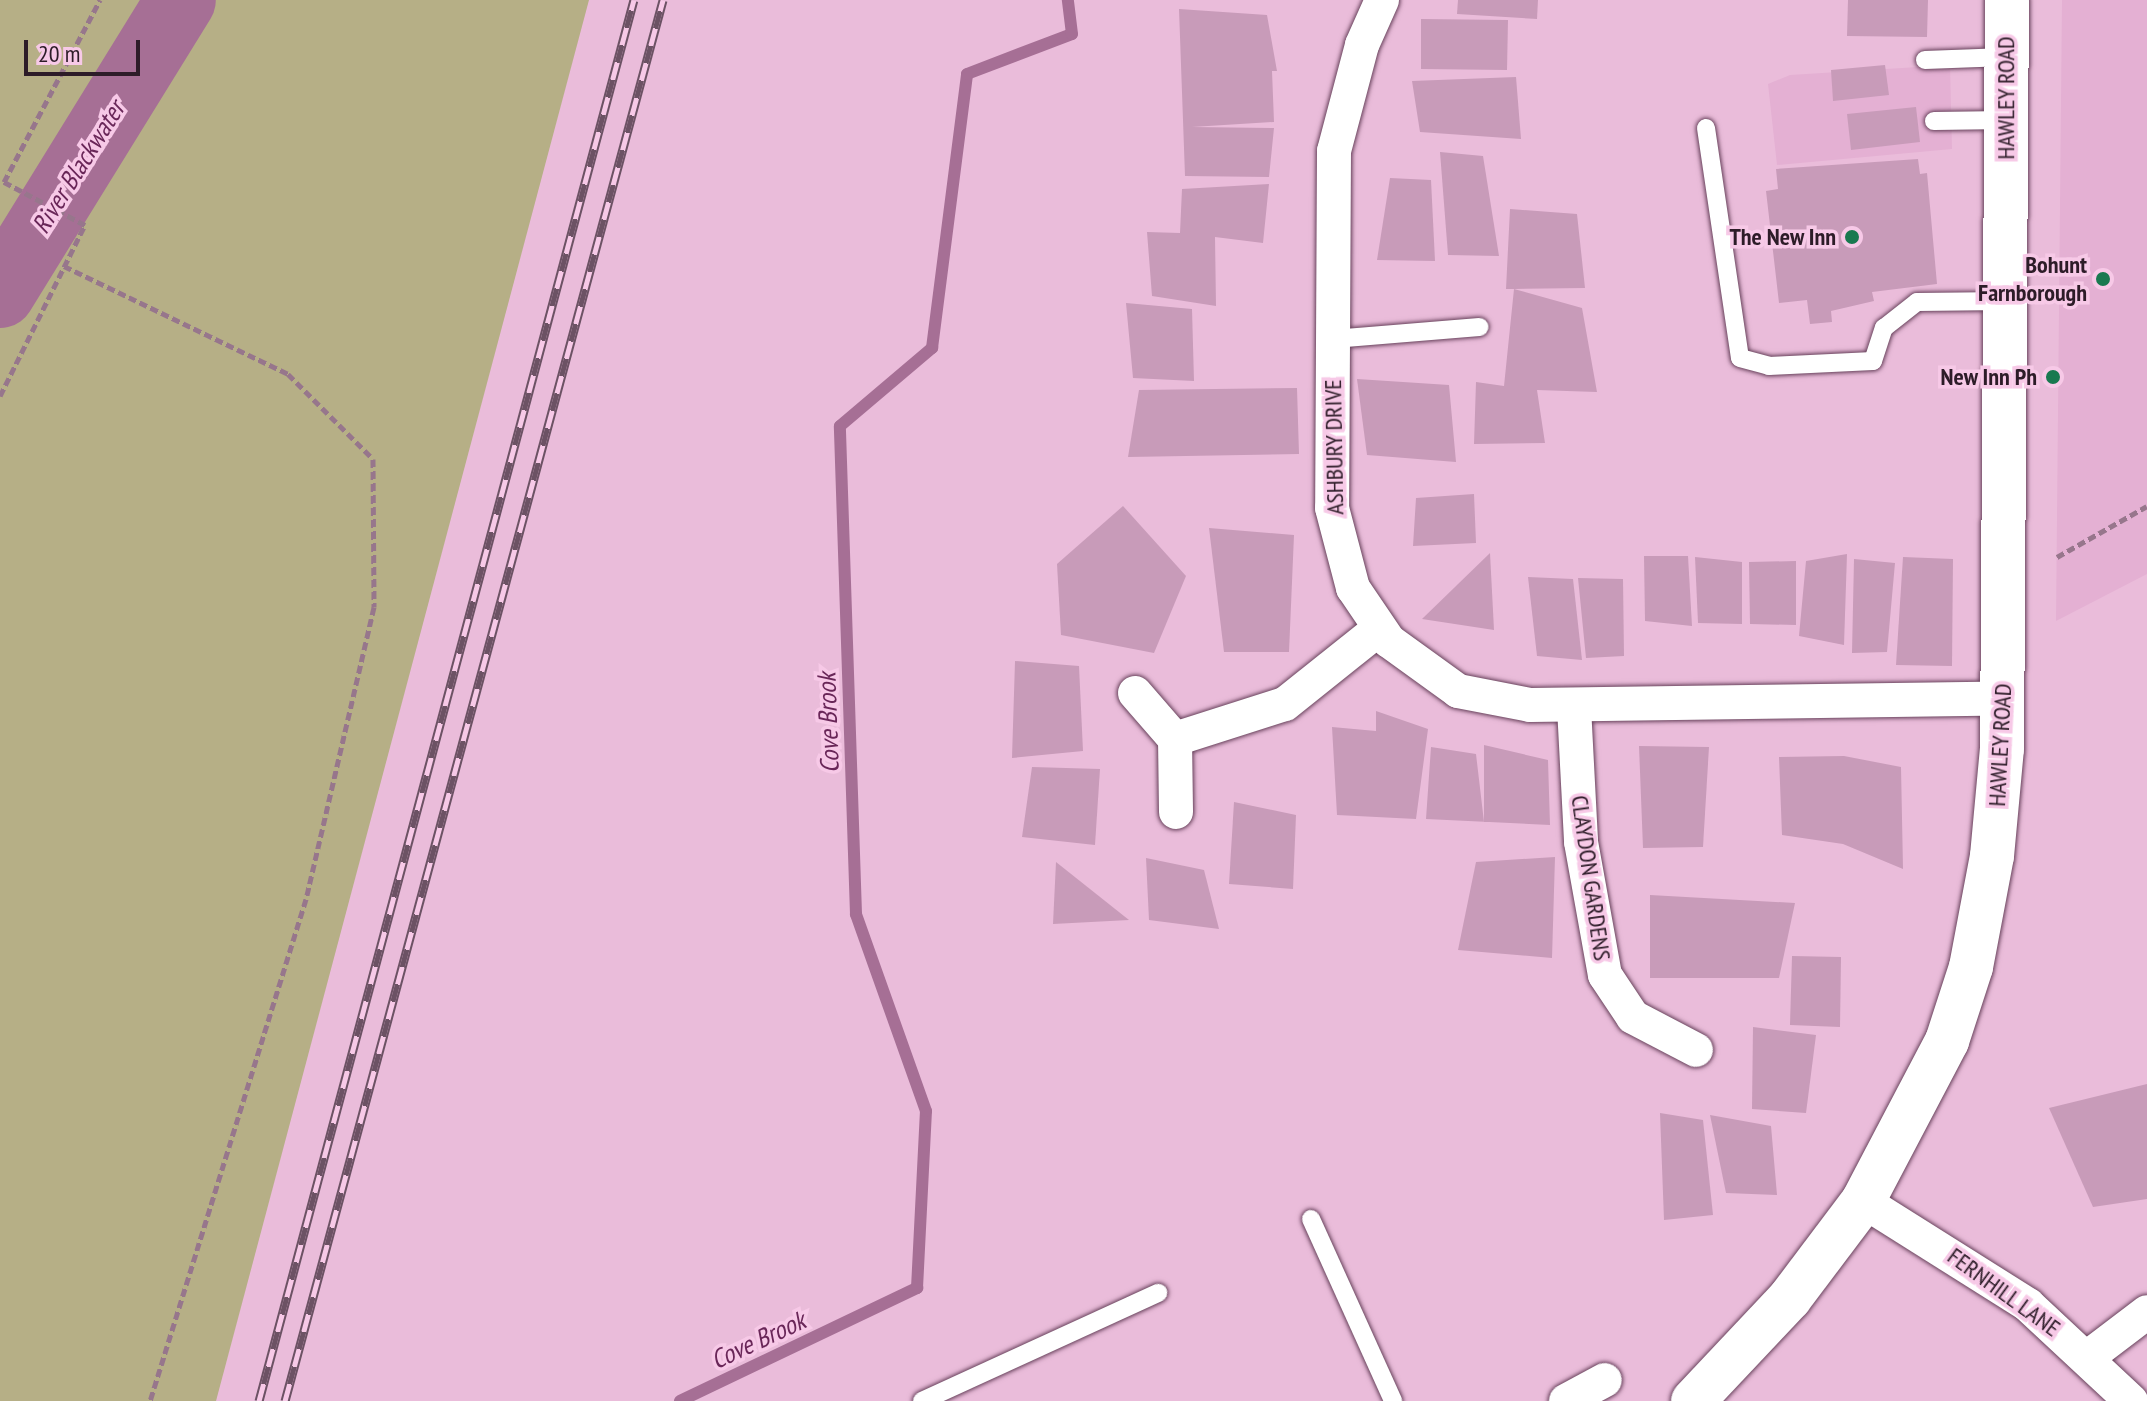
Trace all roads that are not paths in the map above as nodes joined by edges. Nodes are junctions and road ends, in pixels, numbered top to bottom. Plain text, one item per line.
1 (1382, 0) edge
2 (2007, 0) edge
3 (2006, 57) junction
4 (1925, 60) dead end
5 (2006, 120) junction
6 (1934, 121) dead end
7 (1706, 128) dead end
8 (2005, 301) junction
9 (1480, 327) dead end
10 (1333, 339) junction
11 (1379, 629) junction
12 (1135, 693) dead end
13 (2003, 698) junction
14 (1574, 707) junction
15 (1175, 739) junction
16 (1176, 812) dead end
17 (1696, 1050) dead end
18 (1863, 1201) junction
19 (1311, 1219) dead end
20 (1158, 1293) dead end
21 (2147, 1312) edge
22 (2088, 1357) junction
23 (1605, 1380) dead end
24 (922, 1401) edge
25 (1393, 1401) edge
26 (1566, 1401) edge
27 (1693, 1401) edge
28 (2131, 1401) edge

1 - 10 street, ASHBURY DRIVE
2 - 3 main road, HAWLEY ROAD
3 - 4 lane
3 - 5 main road, HAWLEY ROAD
5 - 6 lane
5 - 8 main road, HAWLEY ROAD
7 - 8 lane
8 - 13 main road, HAWLEY ROAD
9 - 10 lane
10 - 11 street, ASHBURY DRIVE
11 - 14 street, ASHBURY DRIVE
11 - 15 street
12 - 15 street
13 - 14 street, ASHBURY DRIVE
13 - 18 main road, HAWLEY ROAD
14 - 17 street, CLAYDON GARDENS
15 - 16 street
18 - 22 street, FERNHILL LANE
18 - 27 main road, HAWLEY ROAD
19 - 25 lane
20 - 24 lane
21 - 22 street
22 - 28 street, FERNHILL LANE
23 - 26 street

